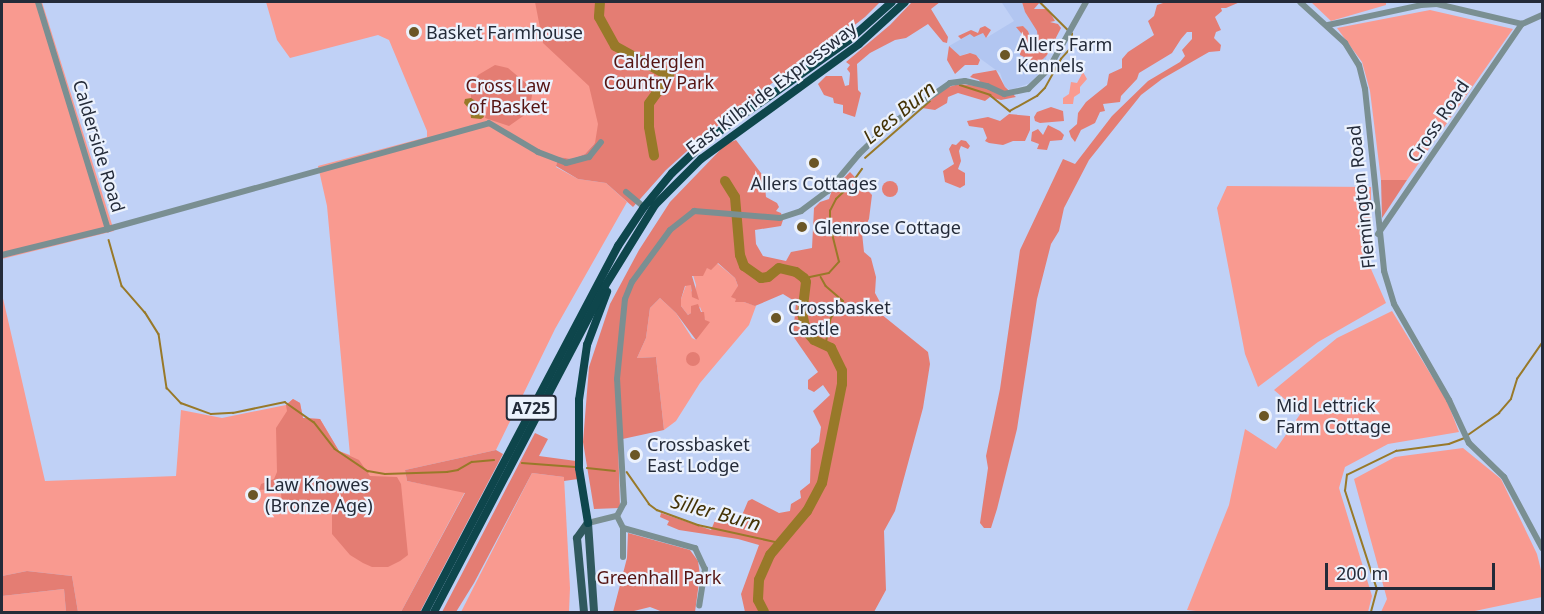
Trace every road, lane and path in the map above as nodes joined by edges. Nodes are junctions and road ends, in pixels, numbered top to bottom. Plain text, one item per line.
1 (38, 2) edge
2 (892, 2) edge
3 (905, 2) edge
4 (1086, 2) edge
5 (1300, 2) edge
6 (1542, 15) edge
7 (1522, 24) junction
8 (1329, 26) junction
9 (602, 142) dead end
10 (626, 192) dead end
11 (644, 207) junction
12 (108, 229) junction
13 (1378, 234) junction
14 (2, 255) edge
15 (618, 263) junction
16 (618, 516) junction
17 (588, 523) junction
18 (623, 528) junction
19 (1542, 548) edge
20 (623, 557) dead end
21 (699, 606) dead end
22 (424, 612) edge
23 (434, 612) edge
24 (584, 612) edge
25 (594, 612) edge

1 - 12 street, Calderside Road
2 - 11 highway, East Kilbride Expressway / A725
3 - 15 highway, East Kilbride Expressway / A725
4 - 16 street
5 - 8 street, Flemington Road
6 - 7 street
7 - 8 street
7 - 13 street, Cross Road
8 - 13 street, Flemington Road
9 - 12 street
10 - 11 street
11 - 22 highway, East Kilbride Expressway / A725
12 - 14 street, Calderside Road
13 - 19 street, Flemington Road
15 - 17 highway
15 - 23 highway, East Kilbride Expressway / A725
16 - 17 street
16 - 18 street
17 - 24 main road
17 - 25 main road
18 - 20 street
18 - 21 street

